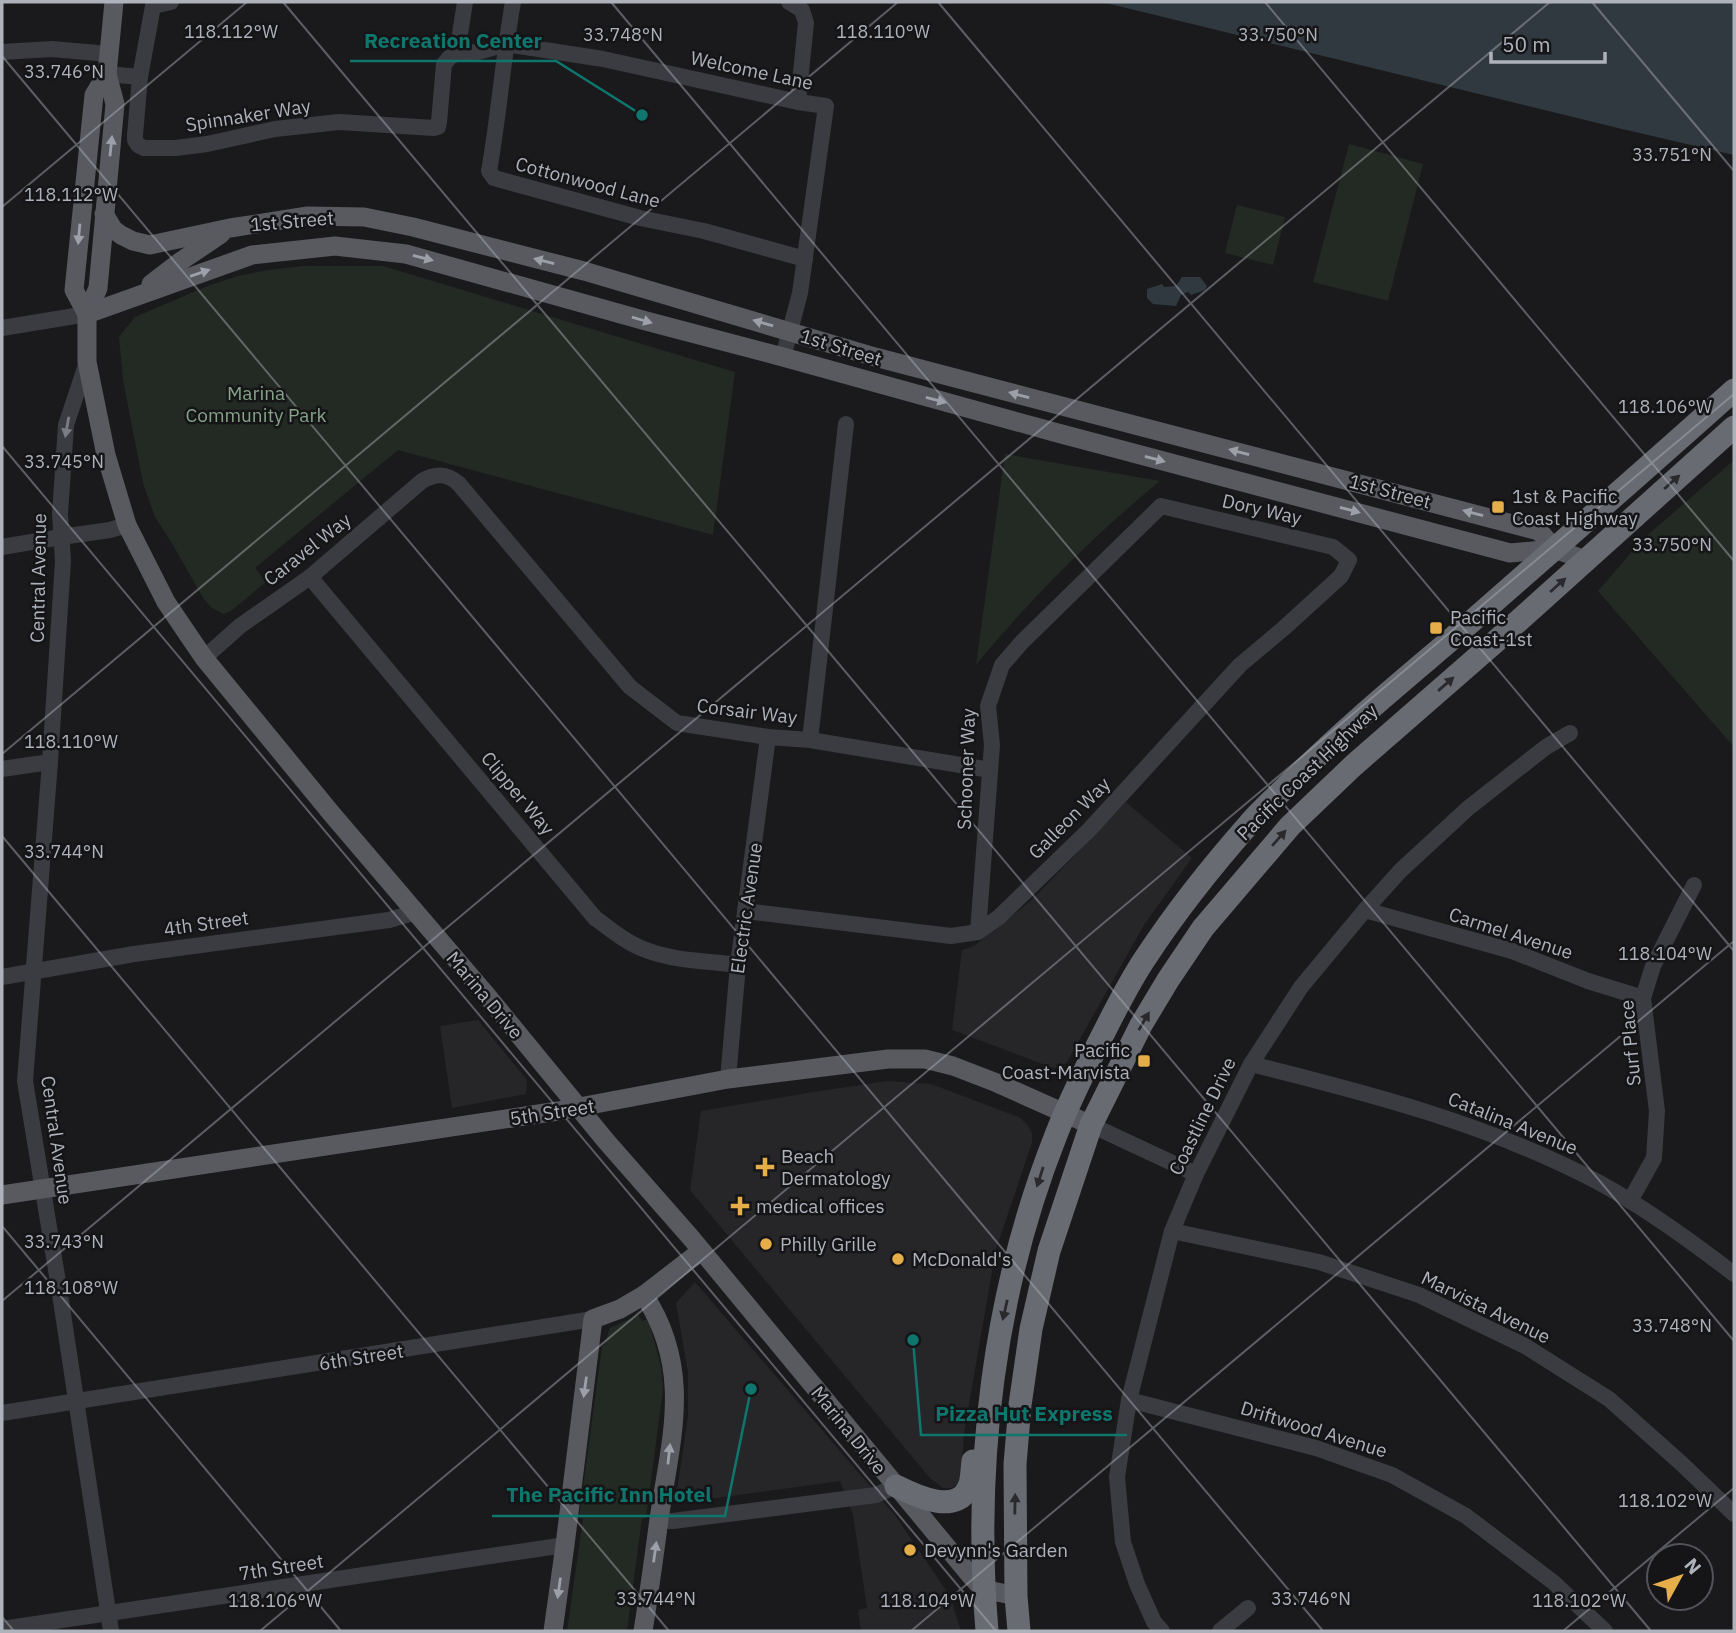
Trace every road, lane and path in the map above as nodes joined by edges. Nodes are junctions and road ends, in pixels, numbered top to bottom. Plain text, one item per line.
1 (114, 2) edge
2 (171, 2) edge
3 (465, 2) edge
4 (513, 2) edge
5 (789, 2) edge
6 (505, 44) junction
7 (2, 52) edge
8 (457, 53) junction
9 (108, 64) junction
10 (140, 77) junction
11 (798, 102) junction
12 (104, 214) junction
13 (230, 228) junction
14 (805, 259) junction
15 (136, 296) junction
16 (87, 314) junction
17 (2, 328) edge
18 (790, 331) junction
19 (783, 357) junction
20 (87, 362) junction
21 (1734, 390) edge
22 (846, 424) dead end
23 (1734, 427) edge
24 (437, 475) joint
25 (1161, 506) joint
26 (127, 525) junction
27 (61, 537) junction
28 (2, 547) edge
29 (1555, 549) junction
30 (1349, 560) joint
31 (1585, 560) junction
32 (310, 577) junction
33 (204, 658) junction
34 (1570, 733) dead end
35 (768, 737) junction
36 (810, 740) junction
37 (50, 762) junction
38 (2, 769) edge
39 (989, 770) junction
40 (1694, 885) dead end
41 (1365, 910) junction
42 (745, 911) junction
43 (416, 912) junction
44 (978, 932) junction
45 (737, 965) junction
46 (34, 972) junction
47 (2, 977) edge
48 (1643, 998) junction
49 (1251, 1064) junction
50 (728, 1079) junction
51 (579, 1107) junction
52 (1064, 1113) junction
53 (1091, 1125) junction
54 (1196, 1174) junction
55 (42, 1188) junction
56 (2, 1195) edge
57 (1630, 1201) junction
58 (1172, 1231) junction
59 (1020, 1244) junction
60 (701, 1251) junction
61 (1049, 1251) junction
62 (1734, 1274) edge
63 (644, 1295) junction
64 (593, 1319) junction
65 (996, 1354) junction
66 (1129, 1400) junction
67 (75, 1402) junction
68 (2, 1413) edge
69 (896, 1486) junction
70 (1734, 1514) edge
71 (659, 1521) junction
72 (565, 1545) junction
73 (983, 1589) junction
74 (1016, 1596) junction
75 (1248, 1608) dead end
76 (108, 1614) junction
77 (2, 1629) edge
78 (111, 1631) edge
79 (553, 1631) edge
80 (643, 1631) edge
81 (987, 1631) edge
82 (1019, 1631) edge
83 (1162, 1631) edge
84 (1220, 1631) edge
85 (1605, 1631) edge

1 - 9 main road, Marina Drive
2 - 10 street
3 - 8 street
4 - 6 street, Cottonwood Lane
5 - 11 street
6 - 8 street
6 - 11 street, Welcome Lane
6 - 14 street, Cottonwood Lane
7 - 9 street
8 - 10 street, Spinnaker Way
9 - 10 street
12 -> 9 main road, Marina Drive
9 -> 16 main road, Marina Drive
11 - 14 street, Welcome Lane
12 - 13 main road
12 - 16 main road, Marina Drive
13 - 15 main road, 1st Street
18 -> 13 main road, 1st Street
14 - 18 street
15 - 16 main road, 1st Street
15 -> 19 main road, 1st Street
16 - 17 street, 1st Street
16 - 20 main road, Marina Drive
18 - 19 street
29 -> 18 main road, 1st Street
19 -> 29 main road, 1st Street
20 - 26 main road, Marina Drive
20 -> 27 street, Central Avenue
21 - 29 highway, Pacific Coast Highway
22 - 36 street
31 -> 23 highway, Pacific Coast Highway
24 - 32 street, Caravel Way
24 - 35 street, Corsair Way
25 - 30 street, Dory Way
25 - 39 street, Schooner Way
26 - 27 street
26 - 33 main road, Marina Drive
27 - 28 street
27 - 37 street, Central Avenue
29 - 31 main road, 1st Street
29 - 52 highway, Pacific Coast Highway
30 - 44 street, Galleon Way
53 -> 31 highway, Pacific Coast Highway
32 - 33 street, Caravel Way
32 - 45 street, Clipper Way
33 - 43 main road, Marina Drive
34 - 41 street, Coastline Drive
35 - 36 street, Corsair Way
35 - 42 street, Electric Avenue
36 - 39 street, Corsair Way
37 - 38 street
37 - 46 street, Central Avenue
39 - 44 street, Schooner Way
40 - 48 street, Surf Place
41 - 48 street, Carmel Avenue
41 - 49 street, Coastline Drive
42 - 44 street
42 - 45 street, Electric Avenue
43 - 46 street, 4th Street
43 - 51 main road, Marina Drive
45 - 50 street, Electric Avenue
46 - 47 street, 4th Street
46 - 55 street, Central Avenue
48 - 57 street, Surf Place
49 - 54 street, Coastline Drive
49 - 57 street, Catalina Avenue
50 - 51 main road, 5th Street
50 - 52 main road, 5th Street
51 - 55 main road, 5th Street
51 - 60 main road, Marina Drive
52 - 53 main road, 5th Street
52 -> 59 highway, Pacific Coast Highway
53 - 54 street
53 - 61 highway, Pacific Coast Highway
54 - 58 street, Coastline Drive
55 - 56 main road, 5th Street
55 - 67 street, Central Avenue
57 - 62 street, Catalina Avenue
58 - 66 street, Coastline Drive
58 - 70 street, Marvista Avenue
59 - 61 highway
59 -> 65 highway, Pacific Coast Highway
60 - 63 main road, 6th Street
60 - 69 main road, Marina Drive
74 -> 61 highway, Pacific Coast Highway
63 - 64 main road, 6th Street
71 -> 63 main road
64 - 67 street, 6th Street
64 -> 72 main road
65 - 69 highway
65 - 73 highway, Pacific Coast Highway
66 - 83 street, Coastline Drive
66 - 85 street, Driftwood Avenue
67 - 68 street, 6th Street
67 - 76 street, Central Avenue
69 - 71 street
69 - 73 main road, Marina Drive
80 -> 71 main road
72 - 76 street, 7th Street
72 -> 79 main road
73 - 74 main road
73 - 81 highway, Pacific Coast Highway
74 - 82 highway, Pacific Coast Highway
75 - 84 street
76 - 77 street, 7th Street
76 - 78 street, Central Avenue

